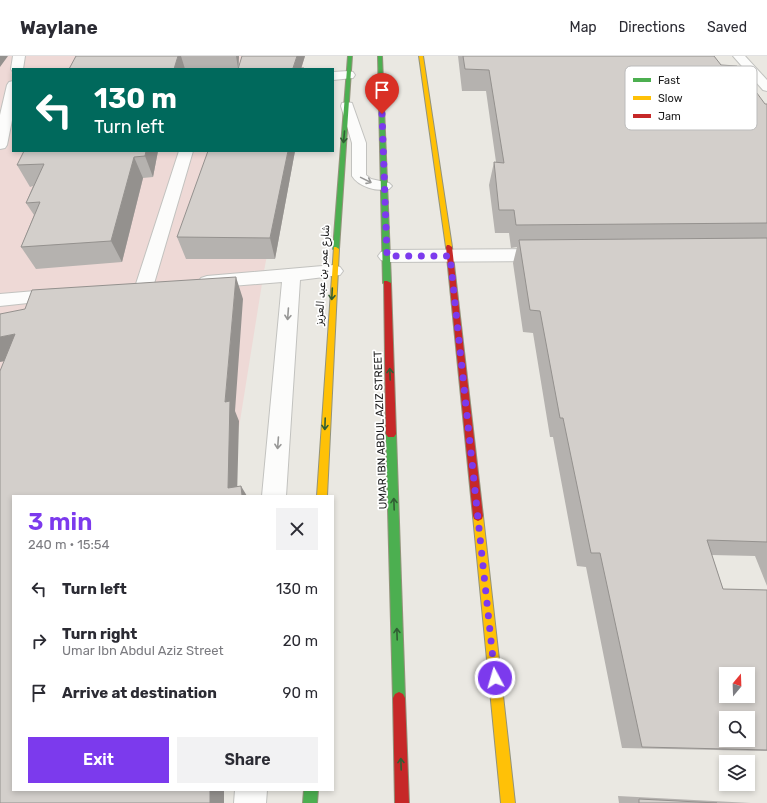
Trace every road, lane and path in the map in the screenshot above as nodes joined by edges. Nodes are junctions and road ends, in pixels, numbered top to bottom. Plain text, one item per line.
1 (19, 56) edge
2 (350, 56) edge
3 (380, 56) edge
4 (421, 56) edge
5 (738, 56) edge
6 (747, 66) edge
7 (16, 68) edge
8 (349, 75) junction
9 (334, 76) edge
10 (757, 76) edge
11 (767, 87) edge
12 (10, 92) edge
13 (347, 106) junction
14 (0, 145) edge
15 (186, 152) edge
16 (384, 186) junction
17 (561, 255) edge
18 (387, 256) junction
19 (450, 256) junction
20 (334, 271) junction
21 (291, 275) junction
22 (191, 283) edge
23 (144, 287) edge
24 (76, 293) edge
25 (0, 300) edge
26 (274, 495) edge
27 (322, 495) edge
28 (251, 791) edge
29 (311, 791) edge
30 (250, 803) edge
31 (310, 803) edge
32 (402, 803) edge
33 (508, 803) edge

1 - 7 street
2 - 8 main road, شارع عمر بن عبد العزيز
3 - 16 main road, UMAR IBN ABDUL AZIZ STREET
4 - 19 main road
5 - 6 street
8 - 9 street
8 - 13 main road, شارع عمر بن عبد العزيز
10 - 11 street
12 - 14 street
13 -> 16 street
13 -> 20 main road, شارع عمر بن عبد العزيز
15 - 23 street
16 - 18 main road, UMAR IBN ABDUL AZIZ STREET
17 - 19 street
18 - 19 street
32 -> 18 main road, UMAR IBN ABDUL AZIZ STREET
19 - 33 main road
20 - 21 street
20 -> 27 main road, شارع عمر بن عبد العزيز
21 - 22 street
21 -> 26 street
24 - 25 street
28 - 30 street
29 - 31 main road

